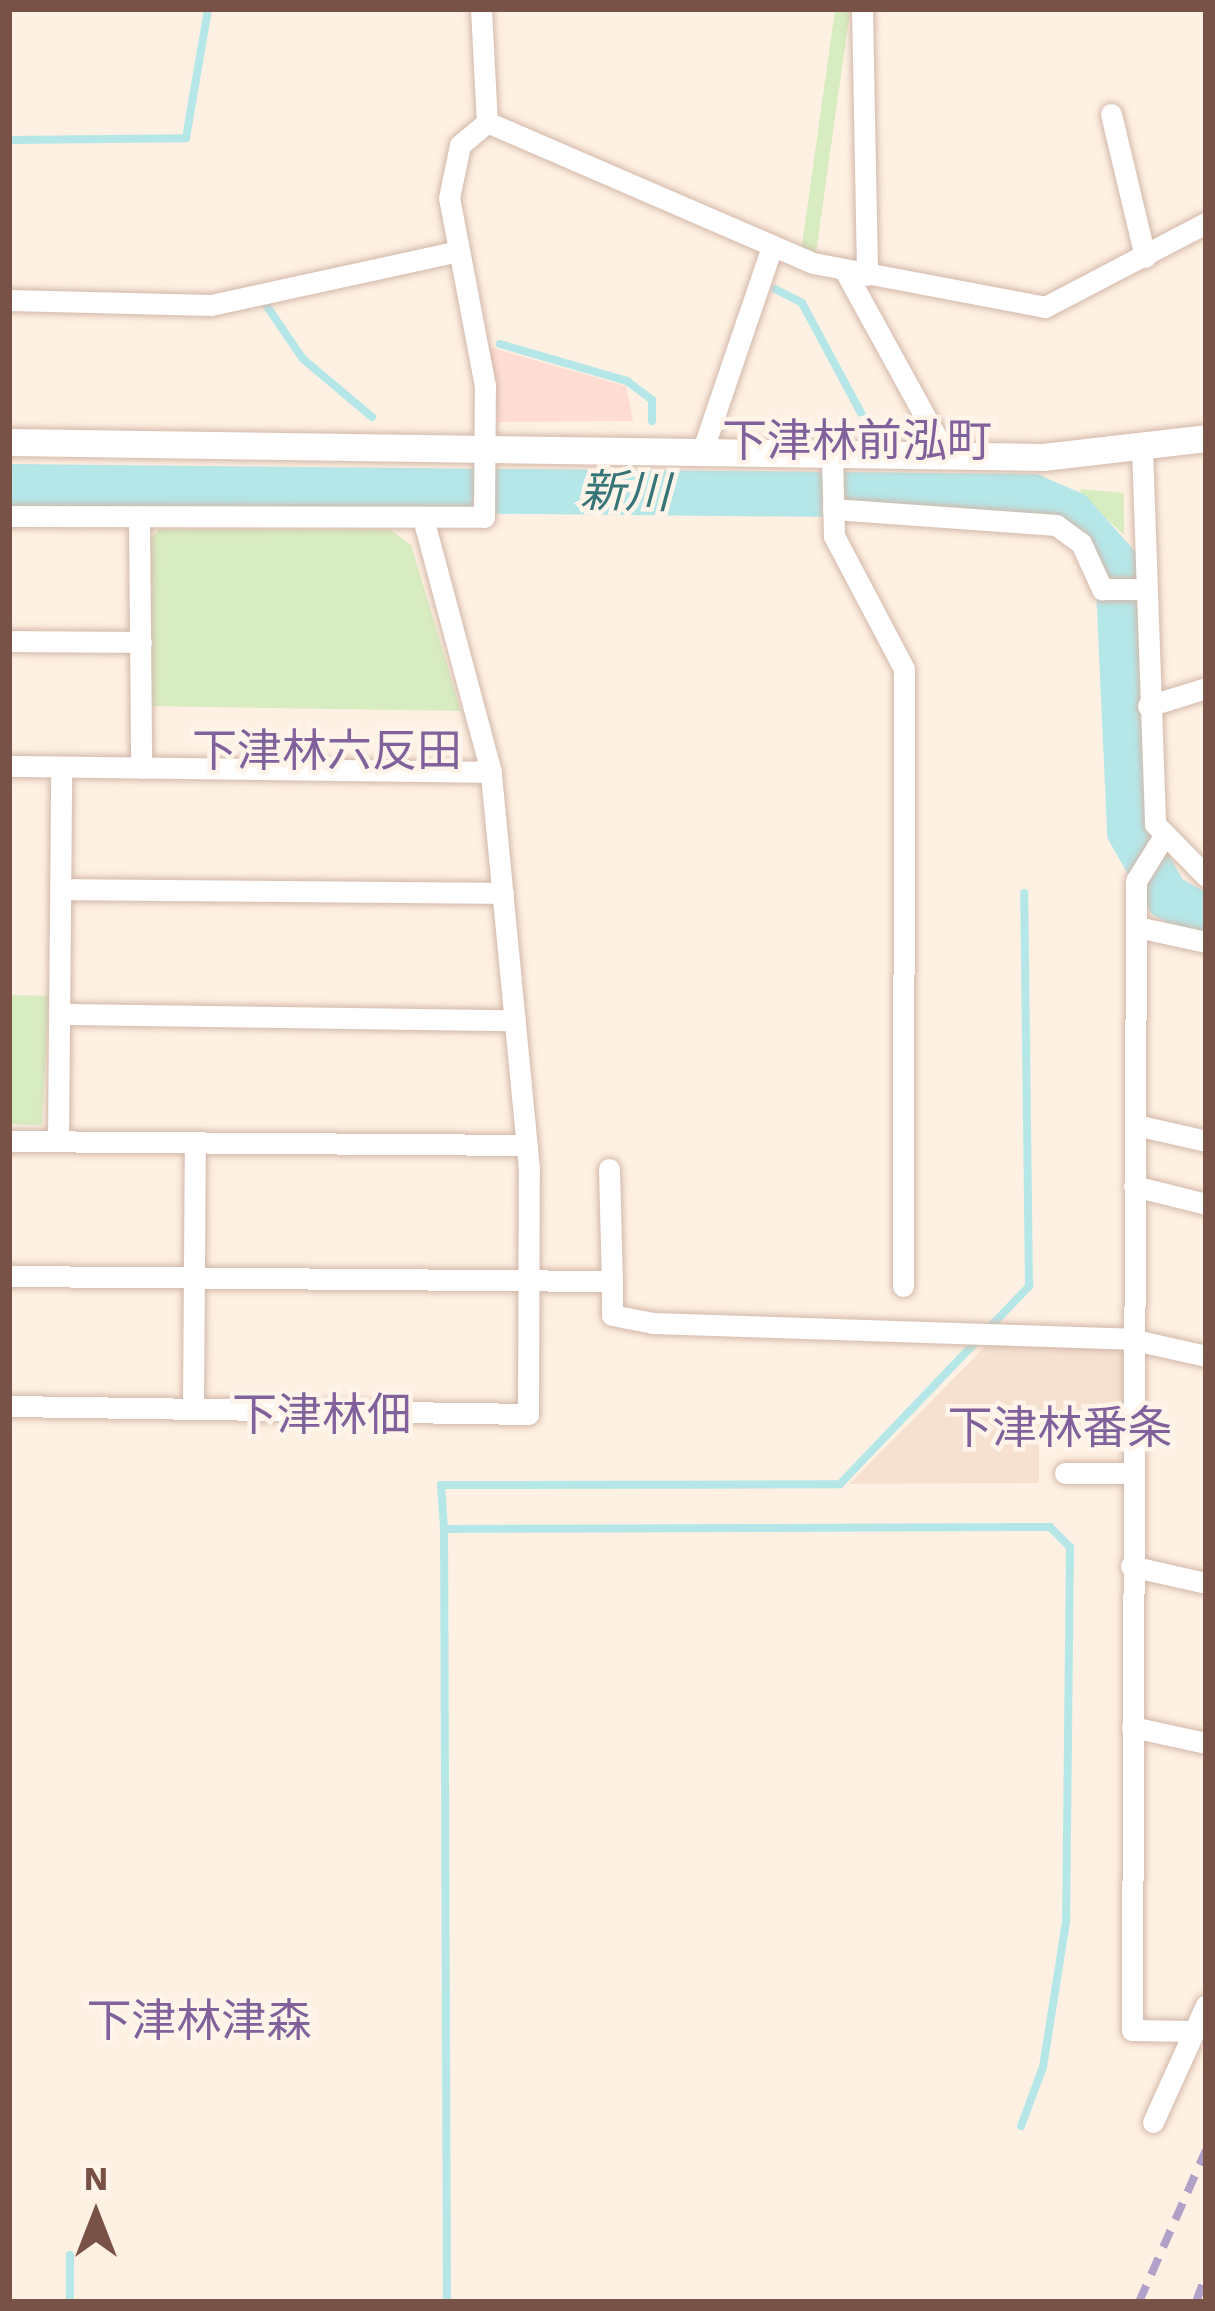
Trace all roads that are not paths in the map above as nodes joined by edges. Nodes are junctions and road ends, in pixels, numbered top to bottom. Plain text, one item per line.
1 (482, 9) edge
2 (862, 9) edge
3 (1111, 114) dead end
4 (487, 122) junction
5 (1206, 223) edge
6 (772, 247) junction
7 (455, 252) junction
8 (1145, 257) junction
9 (856, 273) junction
10 (9, 300) edge
11 (1206, 439) edge
12 (9, 442) edge
13 (1142, 448) junction
14 (701, 455) junction
15 (832, 455) junction
16 (946, 455) junction
17 (486, 463) junction
18 (833, 509) junction
19 (9, 516) edge
20 (139, 517) junction
21 (423, 519) junction
22 (1145, 589) junction
23 (9, 641) edge
24 (141, 642) junction
25 (1206, 688) edge
26 (1148, 706) junction
27 (9, 766) edge
28 (62, 767) junction
29 (141, 768) junction
30 (491, 772) junction
31 (1162, 838) junction
32 (1206, 876) edge
33 (62, 889) junction
34 (503, 892) junction
35 (1138, 927) junction
36 (1206, 942) edge
37 (61, 1014) junction
38 (515, 1019) junction
39 (1136, 1125) junction
40 (58, 1140) junction
41 (9, 1141) edge
42 (1206, 1141) edge
43 (195, 1144) junction
44 (527, 1145) junction
45 (609, 1168) dead end
46 (1134, 1186) junction
47 (1206, 1204) edge
48 (9, 1276) edge
49 (194, 1276) junction
50 (527, 1281) junction
51 (612, 1281) junction
52 (903, 1286) dead end
53 (1131, 1339) junction
54 (1206, 1356) edge
55 (9, 1406) edge
56 (193, 1408) junction
57 (1064, 1473) dead end
58 (1131, 1473) junction
59 (1131, 1566) junction
60 (1206, 1582) edge
61 (1132, 1727) junction
62 (1206, 1743) edge
63 (1206, 2005) edge
64 (1192, 2031) junction
65 (1153, 2122) dead end

1 - 4 street
2 - 9 street
3 - 8 street
4 - 6 street
4 - 7 street
5 - 8 street
6 - 9 street
6 - 14 street
7 - 10 street
7 - 17 street
8 - 9 street
9 - 16 street
11 - 13 street
12 - 17 street
13 - 16 street
13 - 22 street
14 - 15 street
14 - 17 street
15 - 16 street
15 - 18 street
17 - 21 street
18 - 22 street
18 - 52 street
19 - 20 street
20 - 21 street
20 - 24 street
21 - 30 street
22 - 26 street
23 - 24 street
24 - 29 street
25 - 26 street
26 - 31 street
27 - 28 street
28 - 29 street
28 - 33 street
29 - 30 street
30 - 34 street
31 - 32 street
31 - 35 street
33 - 34 street
33 - 37 street
34 - 38 street
35 - 36 street
35 - 39 street
37 - 38 street
37 - 40 street
38 - 44 street
39 - 42 street
39 - 46 street
40 - 41 street
40 - 43 street
43 - 44 street
43 - 49 street
44 - 50 street
45 - 51 street
46 - 47 street
46 - 53 street
48 - 49 street
49 - 50 street
49 - 56 street
50 - 51 street
50 - 56 street
51 - 53 street
53 - 54 street
53 - 58 street
55 - 56 street
57 - 58 street
58 - 59 street
59 - 60 street
59 - 61 street
61 - 62 street
61 - 64 street
63 - 64 street
64 - 65 street

